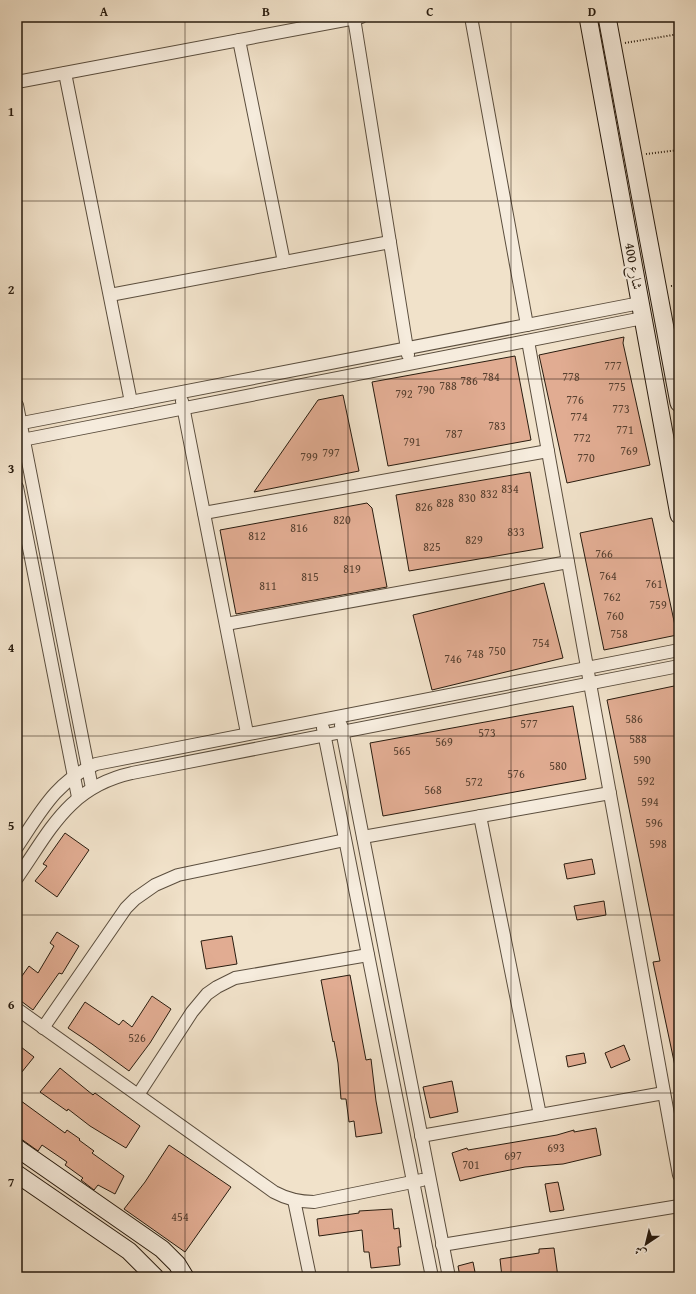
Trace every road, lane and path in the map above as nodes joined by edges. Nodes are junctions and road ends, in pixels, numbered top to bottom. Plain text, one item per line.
1 (471, 17) edge
2 (357, 18) edge
3 (607, 20) edge
4 (589, 21) edge
5 (679, 34) edge
6 (239, 40) junction
7 (612, 45) junction
8 (65, 72) junction
9 (17, 82) edge
10 (679, 150) edge
11 (633, 156) junction
12 (390, 242) junction
13 (284, 262) junction
14 (110, 295) junction
15 (642, 311) junction
16 (526, 325) junction
17 (528, 341) junction
18 (407, 348) junction
19 (410, 364) junction
20 (181, 392) junction
21 (131, 402) junction
22 (679, 403) edge
23 (17, 405) edge
24 (184, 409) junction
25 (19, 424) edge
26 (20, 441) edge
27 (548, 451) junction
28 (17, 487) edge
29 (19, 509) edge
30 (204, 513) junction
31 (679, 515) edge
32 (21, 526) edge
33 (568, 562) junction
34 (226, 624) junction
35 (679, 650) edge
36 (679, 666) edge
37 (587, 668) junction
38 (590, 683) junction
39 (340, 715) junction
40 (321, 719) junction
41 (343, 732) junction
42 (247, 734) junction
43 (324, 735) junction
44 (88, 767) junction
45 (74, 775) junction
46 (92, 788) junction
47 (610, 793) junction
48 (78, 797) junction
49 (480, 816) junction
50 (363, 837) junction
51 (345, 840) junction
52 (17, 847) edge
53 (17, 878) edge
54 (368, 955) junction
55 (17, 1009) edge
56 (43, 1028) junction
57 (664, 1093) junction
58 (138, 1095) junction
59 (540, 1115) junction
60 (421, 1136) junction
61 (17, 1148) edge
62 (17, 1174) edge
63 (679, 1176) edge
64 (429, 1178) junction
65 (413, 1182) junction
66 (294, 1200) junction
67 (679, 1206) edge
68 (442, 1245) junction
69 (155, 1277) edge
70 (185, 1277) edge
71 (310, 1277) edge
72 (432, 1277) edge
73 (448, 1277) edge

1 - 16 street
2 - 6 street
2 - 12 street
3 - 4 street
3 - 7 street, شارع 400
4 - 15 street, شارع 400
5 - 7 path
6 - 8 street
6 - 13 street
7 - 11 street, شارع 400
8 - 9 street
8 - 14 street
10 - 11 path
11 - 22 street, شارع 400
12 - 13 street
12 - 18 street
13 - 14 street
14 - 21 street
15 - 16 street
15 - 17 street
15 - 31 street, شارع 400
16 - 18 street
17 - 19 street
17 - 27 street
18 - 19 street
18 - 20 street
19 - 24 street
20 - 21 street
20 - 24 street
21 - 25 street
23 - 25 street
24 - 26 street
24 - 30 street
25 - 26 street
26 - 44 street
27 - 30 street
27 - 33 street
28 - 29 street
29 - 32 street
30 - 34 street
32 - 45 street
33 - 34 street
33 - 37 street
34 - 42 street
35 - 37 street
36 - 38 street
37 - 38 street
37 - 39 street
38 - 41 street
38 - 47 street
39 - 40 street
39 - 41 street
40 - 42 street
40 - 43 street
41 - 43 street
41 - 50 street
42 - 44 street
43 - 46 street
43 - 51 street
44 - 45 street
44 - 46 street
45 - 48 street
45 - 52 street
46 - 48 street
47 - 49 street
47 - 57 street
48 - 53 street
49 - 50 street
49 - 59 street
50 - 60 street
51 - 54 street
51 - 56 street
54 - 58 street
54 - 65 street
55 - 56 street
56 - 58 street
57 - 59 street
57 - 63 street
58 - 66 street
59 - 60 street
60 - 64 street
61 - 70 street
62 - 69 street
64 - 65 street
64 - 68 street
65 - 66 street
65 - 72 street
66 - 71 street
67 - 68 street
68 - 73 street

